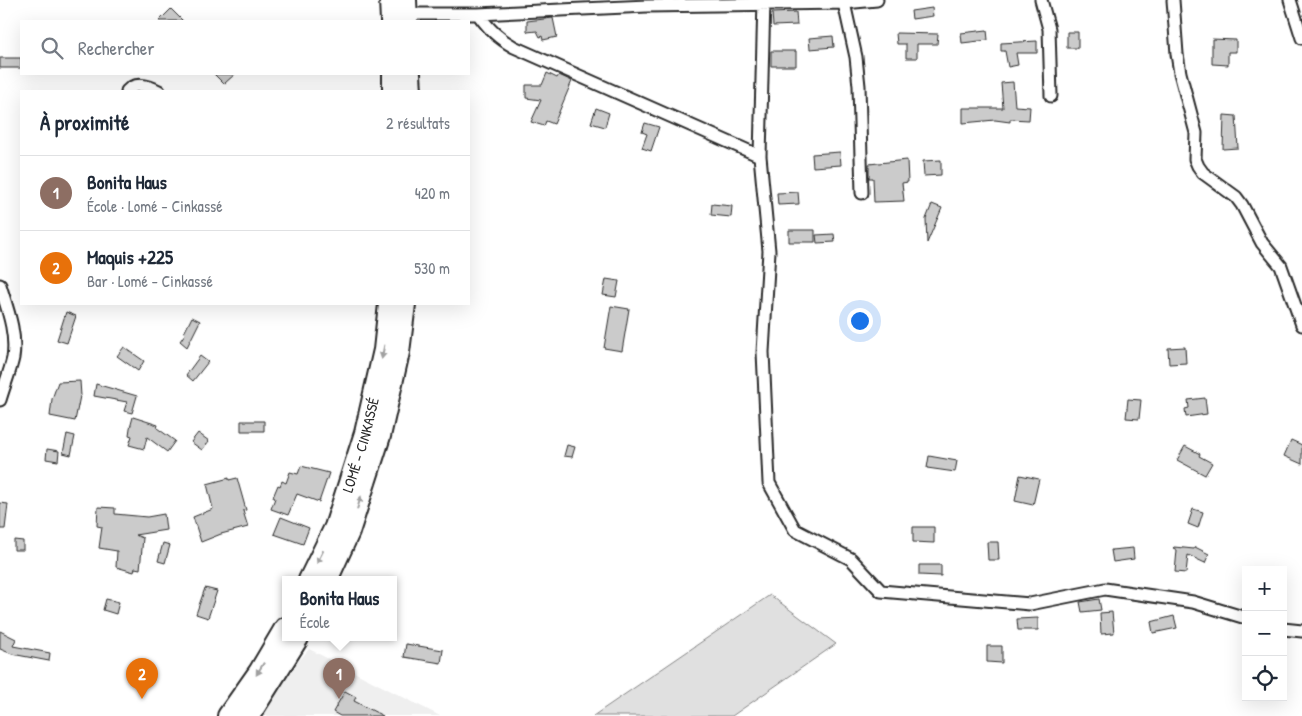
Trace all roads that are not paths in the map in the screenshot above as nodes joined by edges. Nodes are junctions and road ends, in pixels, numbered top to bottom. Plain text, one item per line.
1 (390, 0) edge
2 (877, 0) edge
3 (1042, 0) edge
4 (1173, 0) edge
5 (1290, 0) edge
6 (764, 2) edge
7 (844, 2) junction
8 (403, 14) edge
9 (478, 14) junction
10 (1302, 38) edge
11 (393, 75) edge
12 (410, 75) edge
13 (128, 90) edge
14 (156, 90) edge
15 (393, 90) edge
16 (411, 90) edge
17 (1050, 96) dead end
18 (760, 156) junction
19 (862, 193) dead end
20 (0, 285) edge
21 (389, 305) edge
22 (405, 305) edge
23 (1302, 325) edge
24 (0, 400) edge
25 (342, 529) junction
26 (312, 576) edge
27 (328, 576) edge
28 (1242, 617) edge
29 (1287, 629) edge
30 (1302, 631) edge
31 (282, 633) edge
32 (296, 641) edge
33 (228, 716) edge
34 (249, 716) edge

1 - 8 highway
2 - 7 street
3 - 17 street
4 - 23 street
5 - 10 street
6 - 7 street
6 - 9 street
6 - 18 street
7 - 19 street
8 - 9 street
9 - 18 street
11 - 15 highway
12 - 16 highway
13 - 14 street
18 - 28 street
20 - 24 street
21 -> 25 highway, LOMÉ - CINKASSÉ
25 -> 22 highway, LOMÉ - CINKASSÉ
25 -> 26 highway, LOMÉ - CINKASSÉ
25 - 27 highway, LOMÉ - CINKASSÉ
29 - 30 street
31 -> 33 highway
32 - 34 highway

